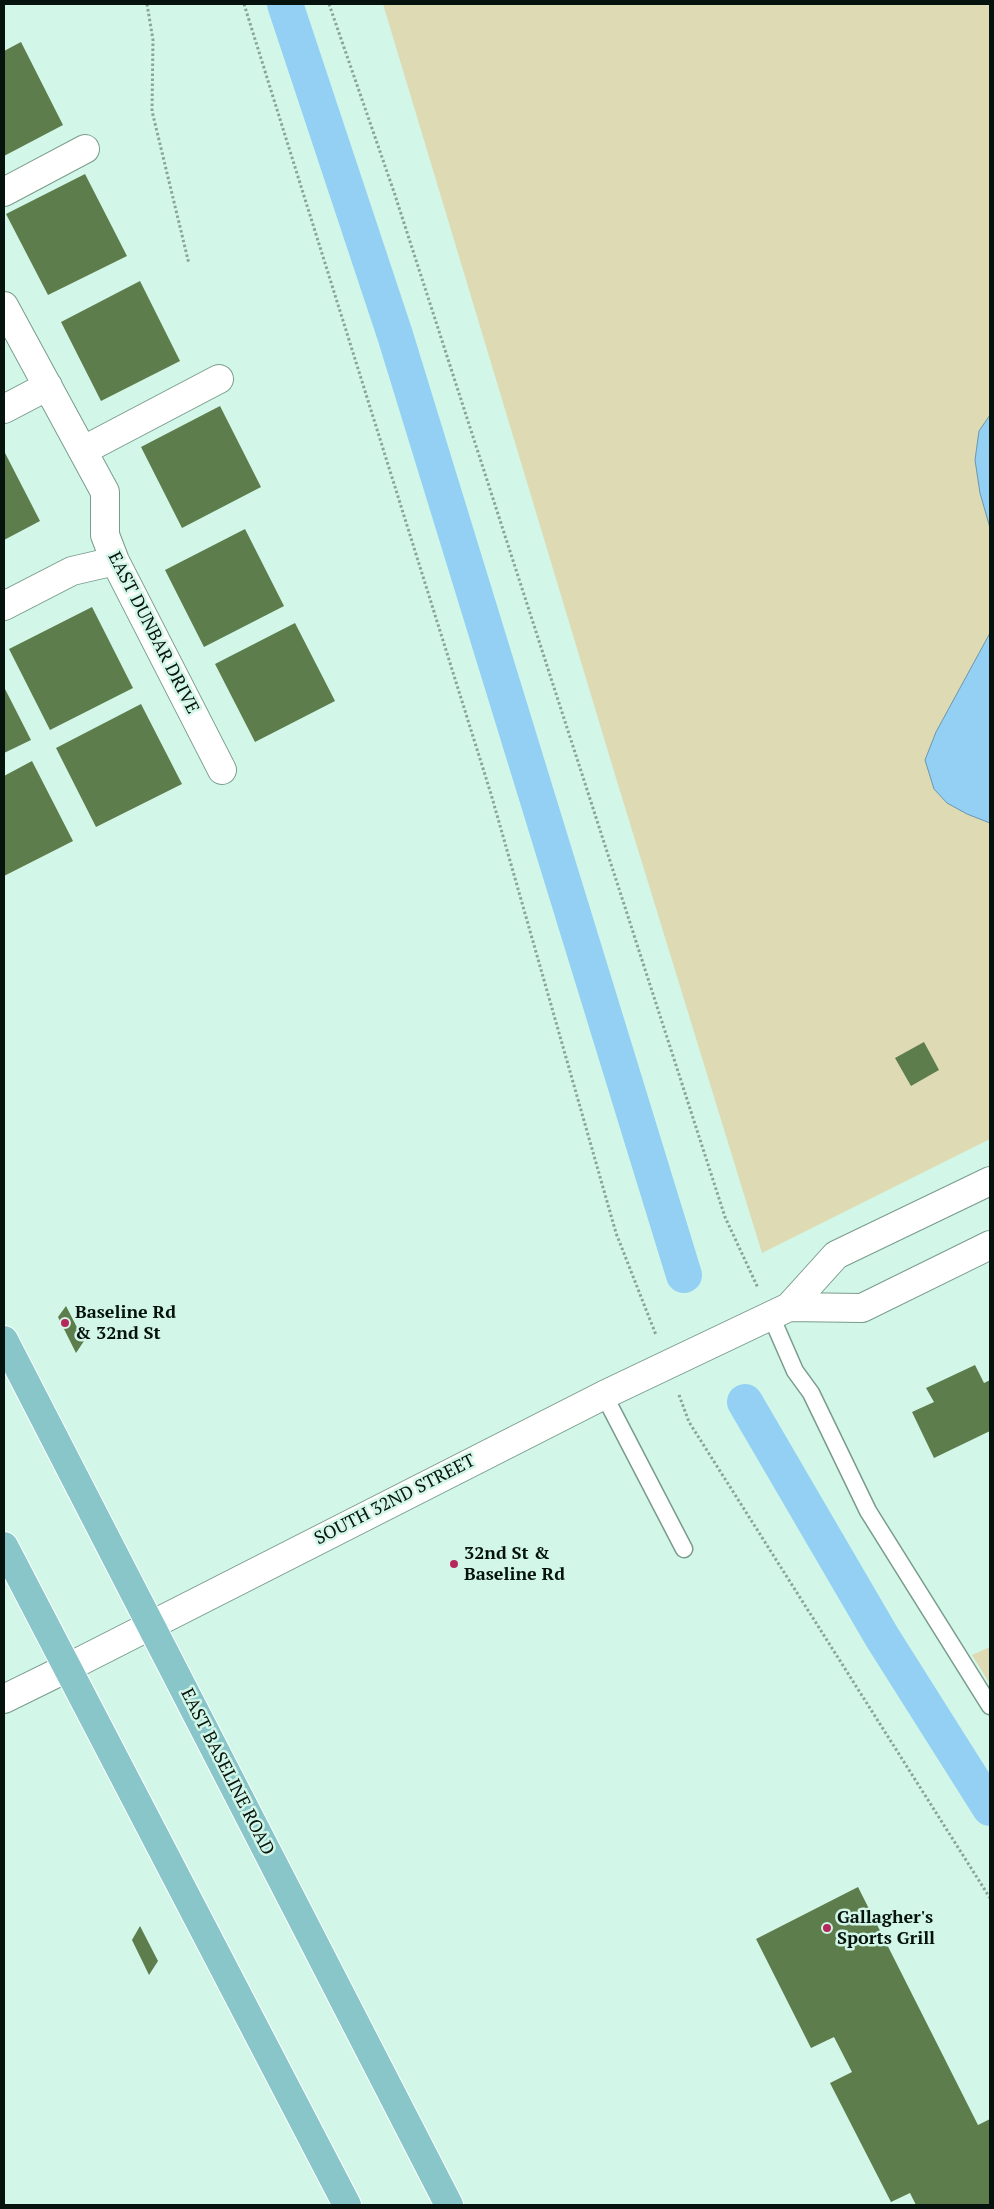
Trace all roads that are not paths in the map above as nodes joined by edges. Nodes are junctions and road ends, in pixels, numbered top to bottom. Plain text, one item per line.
1 (85, 148) dead end
2 (4, 192) edge
3 (4, 306) edge
4 (219, 379) dead end
5 (48, 386) junction
6 (4, 409) edge
7 (84, 450) junction
8 (115, 561) junction
9 (4, 606) edge
10 (222, 770) dead end
11 (990, 1181) edge
12 (990, 1245) edge
13 (771, 1315) junction
14 (4, 1340) edge
15 (604, 1395) junction
16 (4, 1546) edge
17 (684, 1549) dead end
18 (151, 1624) junction
19 (67, 1668) junction
20 (4, 1699) edge
21 (990, 1706) edge
22 (347, 2205) edge
23 (449, 2205) edge

1 - 2 main road
3 - 5 main road, EAST DUNBAR DRIVE
4 - 7 main road
5 - 6 main road
5 - 7 main road, EAST DUNBAR DRIVE
7 - 8 main road, EAST DUNBAR DRIVE
8 - 9 main road
8 - 10 main road, EAST DUNBAR DRIVE
11 - 13 main road, SOUTH 32ND STREET
12 - 13 main road, SOUTH 32ND STREET
13 - 15 main road, SOUTH 32ND STREET
13 - 21 lane
14 - 18 main road, EAST BASELINE ROAD
15 - 17 lane
15 - 18 main road, SOUTH 32ND STREET
16 - 19 main road
18 - 19 main road, SOUTH 32ND STREET
18 - 23 main road, EAST BASELINE ROAD
19 - 20 main road, SOUTH 32ND STREET
19 - 22 main road

